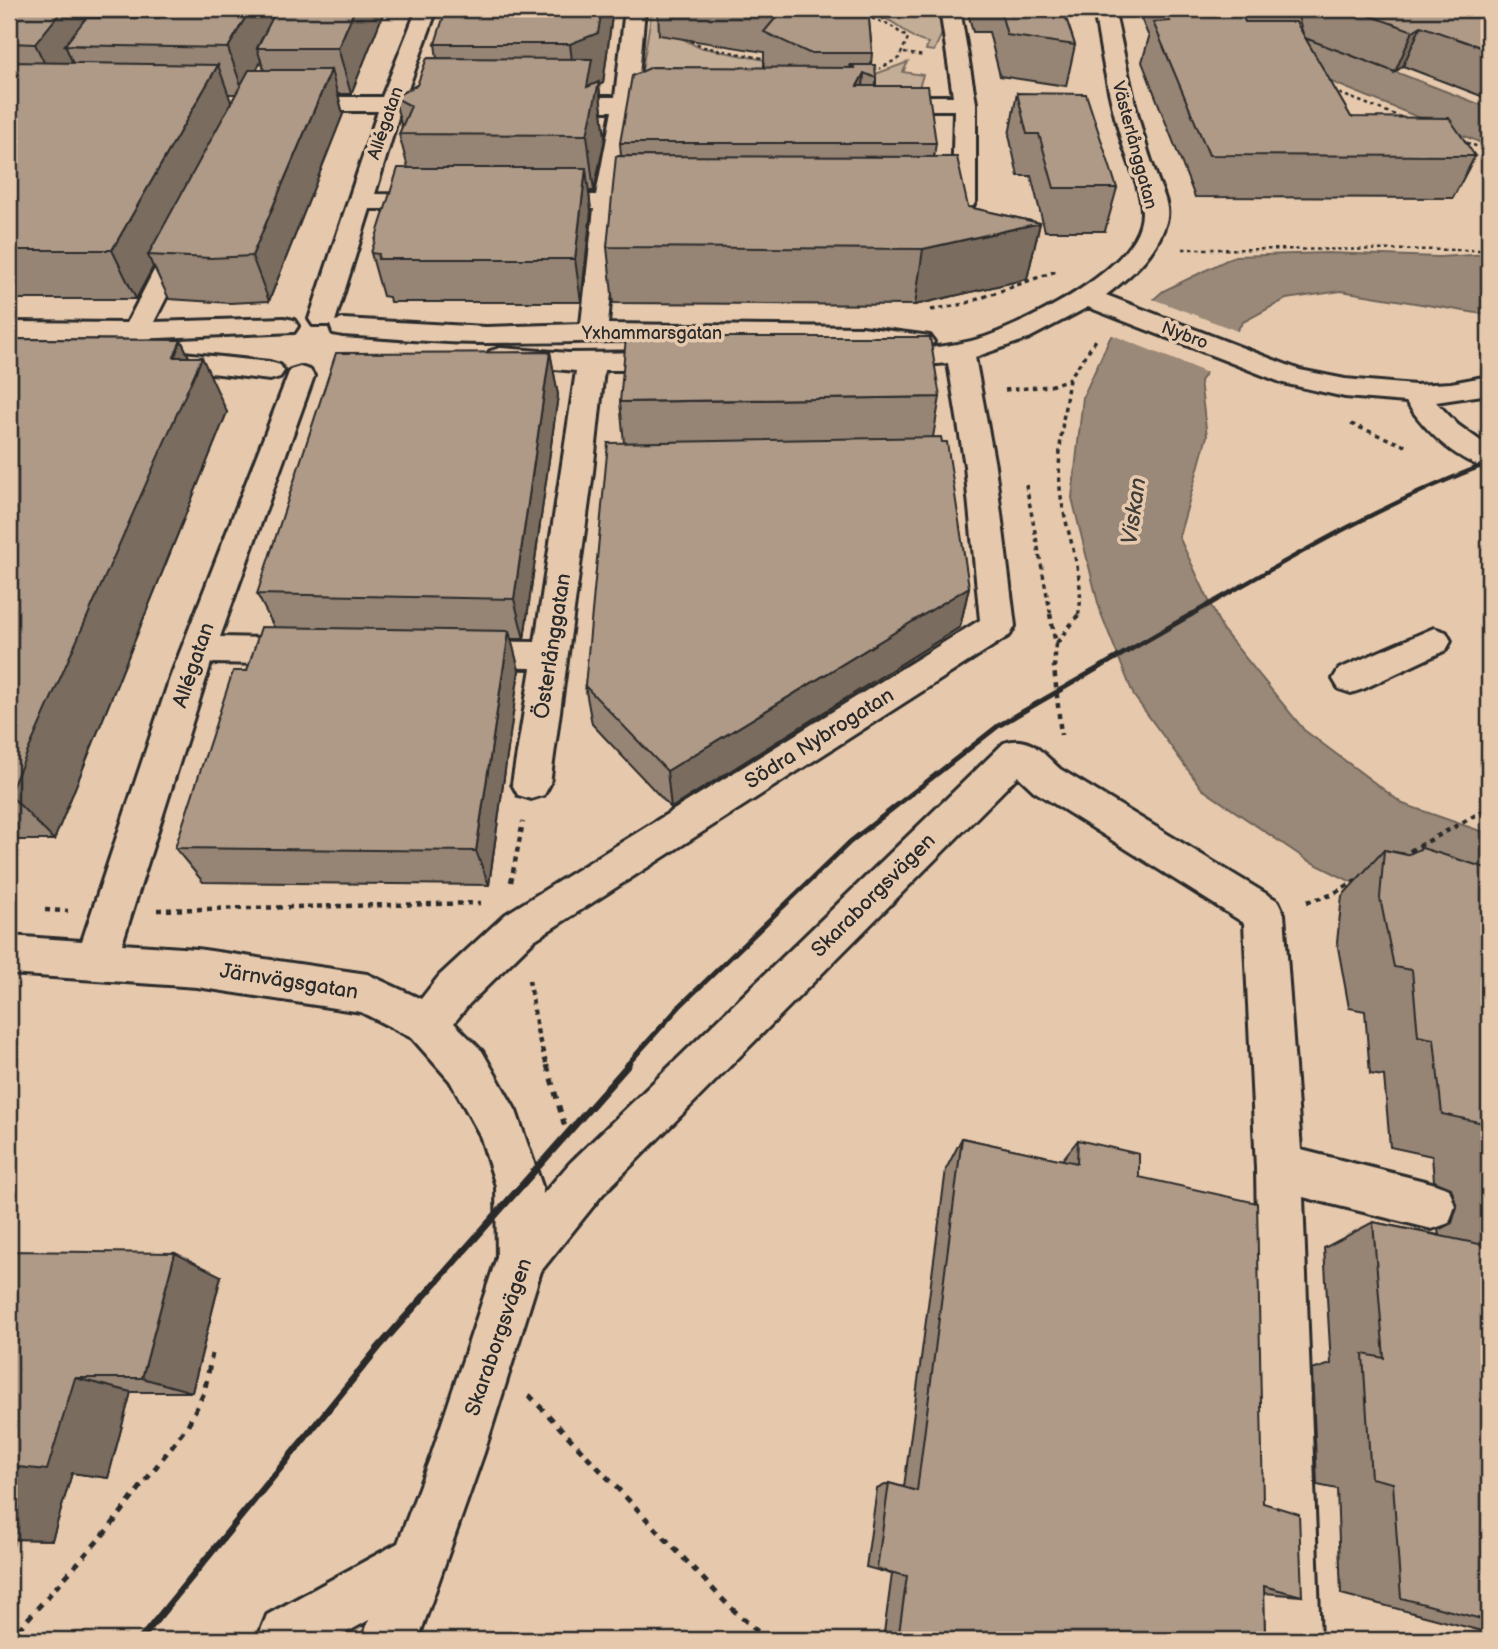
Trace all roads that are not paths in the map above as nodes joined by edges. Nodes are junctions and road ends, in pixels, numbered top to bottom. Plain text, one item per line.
1 (130, 9) edge
2 (427, 9) edge
3 (635, 9) edge
4 (950, 9) edge
5 (1104, 9) edge
6 (79, 80) edge
7 (965, 103) junction
8 (268, 104) edge
9 (391, 104) junction
10 (474, 104) edge
11 (529, 104) edge
12 (625, 104) junction
13 (705, 104) edge
14 (854, 104) edge
15 (359, 201) junction
16 (895, 201) edge
17 (469, 202) edge
18 (510, 202) edge
19 (689, 202) edge
20 (607, 203) junction
21 (197, 213) edge
22 (1087, 297) junction
23 (284, 326) junction
24 (9, 330) edge
25 (136, 331) junction
26 (338, 333) junction
27 (593, 347) junction
28 (960, 351) junction
29 (122, 358) edge
30 (446, 359) edge
31 (772, 360) edge
32 (703, 361) edge
33 (298, 372) junction
34 (1489, 385) edge
35 (1415, 394) junction
36 (1489, 459) edge
37 (1434, 641) dead end
38 (198, 650) junction
39 (338, 652) edge
40 (436, 653) edge
41 (550, 655) junction
42 (1351, 679) dead end
43 (531, 784) road end
44 (9, 955) edge
45 (97, 959) junction
46 (427, 1024) junction
47 (1279, 1168) junction
48 (1432, 1206) dead end
49 (521, 1257) junction
50 (418, 1562) junction
51 (287, 1635) dead end
52 (390, 1640) edge
53 (1292, 1640) edge

1 - 6 street
2 - 9 street, Allégatan
3 - 12 street, Österlånggatan
4 - 7 street
5 - 22 street, Västerlånggatan
7 - 14 street
7 - 16 street
8 - 9 street
9 - 10 street
9 - 15 street, Allégatan
11 - 12 street
12 - 13 street
12 - 20 street, Österlånggatan
15 - 17 street
15 - 26 street, Allégatan
18 - 20 street
19 - 20 street
20 - 27 street, Österlånggatan
21 - 25 street
22 - 28 street, Yxhammarsgatan
22 - 35 street, Nybro
23 - 25 street
23 - 26 street
23 - 33 street
24 - 25 street
26 - 27 street, Yxhammarsgatan
27 - 28 street, Yxhammarsgatan
27 - 30 street, Yxhammarsgatan
27 - 32 street, Yxhammarsgatan
27 - 41 street, Österlånggatan
28 - 31 street, Yxhammarsgatan
28 - 46 street, Södra Nybrogatan
29 - 33 street
33 - 38 street, Allégatan
34 - 35 street, Nybro
35 - 36 street
37 - 42 street
38 - 39 street
38 - 45 street, Allégatan
40 - 41 street
41 - 43 street, Österlånggatan
44 - 45 street, Järnvägsgatan
45 - 46 street, Järnvägsgatan
46 - 49 street, Järnvägsgatan
47 - 48 street
47 - 49 street, Skaraborgsvägen
47 - 53 street
49 - 50 street, Skaraborgsvägen
50 - 51 street
50 - 52 street, Skaraborgsvägen

